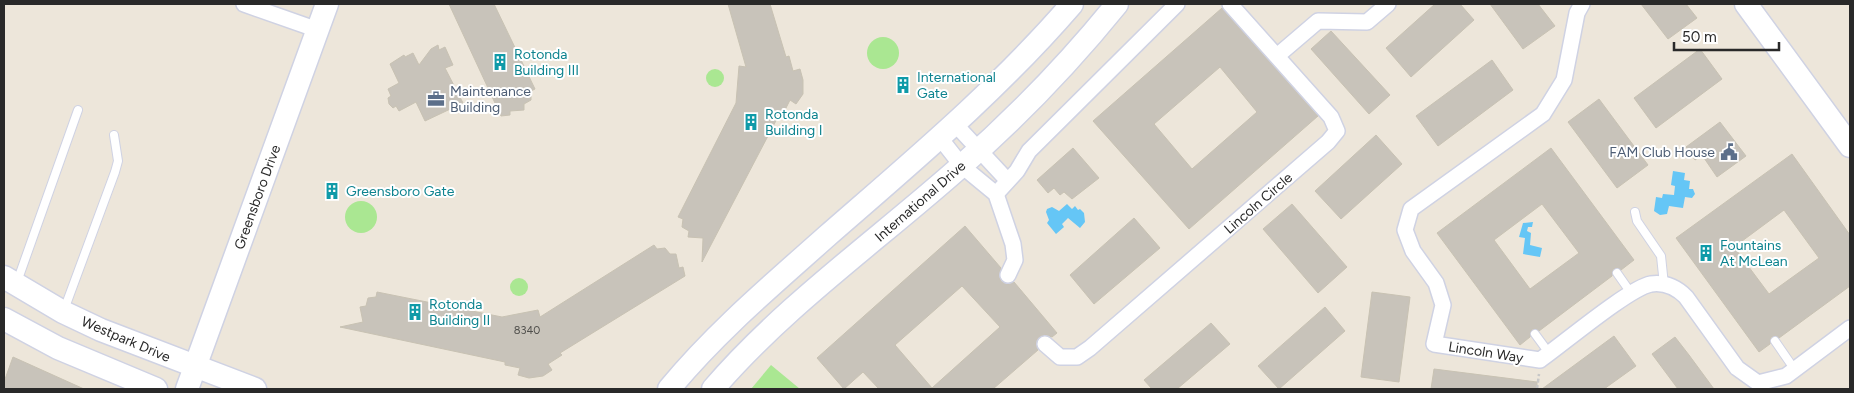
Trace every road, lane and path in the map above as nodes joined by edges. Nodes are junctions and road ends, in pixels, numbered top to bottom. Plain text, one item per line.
1 (244, 4) edge
2 (327, 4) edge
3 (1072, 4) edge
4 (1117, 4) edge
5 (1177, 4) edge
6 (1230, 4) edge
7 (1388, 4) edge
8 (1582, 4) edge
9 (1746, 4) edge
10 (318, 30) junction
11 (1277, 56) junction
12 (78, 110) dead end
13 (948, 131) junction
14 (114, 135) dead end
15 (1850, 146) edge
16 (979, 148) junction
17 (962, 166) junction
18 (1008, 180) junction
19 (996, 194) junction
20 (1635, 212) dead end
21 (1617, 273) dead end
22 (1008, 275) dead end
23 (10, 281) edge
24 (1664, 285) junction
25 (1632, 293) junction
26 (63, 312) junction
27 (5, 323) edge
28 (1850, 328) edge
29 (1535, 334) dead end
30 (1775, 341) dead end
31 (1045, 344) dead end
32 (1549, 353) junction
33 (195, 368) junction
34 (1795, 370) junction
35 (156, 389) edge
36 (187, 389) edge
37 (255, 389) edge
38 (669, 389) edge
39 (713, 389) edge

1 - 10 street
2 - 10 main road, Greensboro Drive
3 - 13 main road
4 - 16 main road, International Drive
5 - 18 street
6 - 11 street, Lincoln Circle
7 - 11 street
8 - 32 street, Lincoln Way
9 - 15 main road
10 - 33 main road, Greensboro Drive
11 - 31 street, Lincoln Circle
12 - 23 lane
13 - 16 street
13 - 17 street
13 - 38 main road
14 - 26 lane
16 - 17 main road, International Drive
16 - 18 street
17 - 19 street
17 - 39 main road, International Drive
18 - 19 street
19 - 22 street
20 - 24 lane
21 - 25 lane
23 - 26 main road, Westpark Drive
24 - 25 street, Lincoln Way
24 - 34 street
25 - 32 street, Lincoln Way
26 - 33 main road, Westpark Drive
27 - 35 main road
28 - 34 street
29 - 32 lane
30 - 34 lane
33 - 36 main road, Greensboro Drive
33 - 37 main road, Westpark Drive

